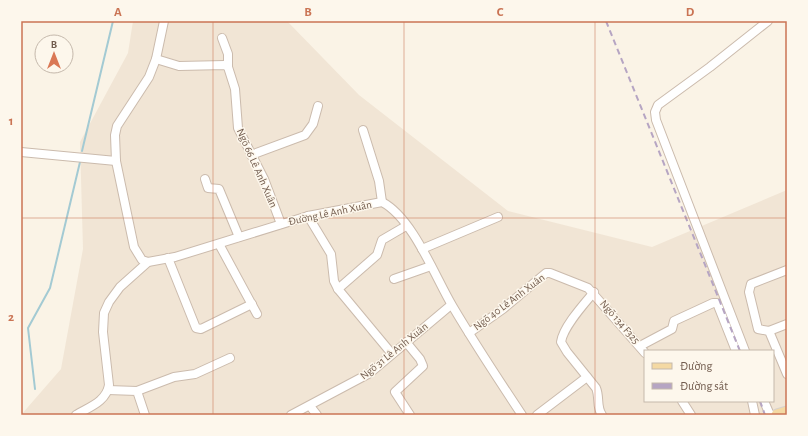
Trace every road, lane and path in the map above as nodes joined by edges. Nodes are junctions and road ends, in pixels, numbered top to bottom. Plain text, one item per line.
1 (164, 21) edge
2 (768, 21) edge
3 (222, 38) dead end
4 (156, 59) junction
5 (228, 67) junction
6 (318, 106) dead end
7 (363, 130) dead end
8 (21, 152) edge
9 (251, 155) junction
10 (116, 161) junction
11 (205, 179) dead end
12 (382, 202) junction
13 (308, 216) junction
14 (498, 217) dead end
15 (281, 224) junction
16 (406, 226) junction
17 (240, 237) junction
18 (219, 244) junction
19 (422, 249) junction
20 (168, 258) junction
21 (148, 262) junction
22 (431, 266) junction
23 (787, 270) edge
24 (394, 279) dead end
25 (338, 289) junction
26 (594, 292) junction
27 (252, 304) junction
28 (452, 305) junction
29 (258, 314) dead end
30 (787, 324) edge
31 (769, 331) junction
32 (469, 333) junction
33 (406, 342) junction
34 (643, 349) edge
35 (736, 350) edge
36 (745, 350) edge
37 (392, 354) junction
38 (230, 358) dead end
39 (787, 374) edge
40 (586, 377) junction
41 (108, 390) junction
42 (137, 391) junction
43 (683, 402) edge
44 (752, 402) edge
45 (764, 402) edge
46 (310, 406) junction
47 (787, 412) edge
48 (76, 415) edge
49 (146, 415) edge
50 (291, 415) edge
51 (317, 415) edge
52 (410, 415) edge
53 (522, 415) edge
54 (537, 415) edge
55 (602, 415) edge
56 (691, 415) edge
57 (754, 415) edge
58 (770, 415) edge
59 (777, 415) edge

1 - 4 street
2 - 36 street
3 - 5 street, Ngõ 66 Lê Anh Xuân
4 - 5 street
4 - 10 street
5 - 9 street, Ngõ 66 Lê Anh Xuân
6 - 9 street
7 - 12 street
8 - 10 street
9 - 15 street, Ngõ 66 Lê Anh Xuân
10 - 21 street
11 - 17 street
12 - 13 street, Đường Lê Anh Xuân
12 - 16 street, Đường Lê Anh Xuân
13 - 15 street, Đường Lê Anh Xuân
13 - 25 street
14 - 19 street
15 - 17 street, Đường Lê Anh Xuân
16 - 19 street, Đường Lê Anh Xuân
16 - 25 street
17 - 18 street, Đường Lê Anh Xuân
18 - 20 street, Đường Lê Anh Xuân
18 - 27 street
19 - 22 street, Đường Lê Anh Xuân
20 - 21 street, Đường Lê Anh Xuân
20 - 27 street
21 - 41 street
22 - 24 street
22 - 28 street, Đường Lê Anh Xuân
23 - 31 street
25 - 37 street
26 - 32 street, Ngõ 40 Lê Anh Xuân
26 - 34 street, Ngõ 134 F325
26 - 40 street
27 - 29 street
28 - 32 street, Đường Lê Anh Xuân
28 - 33 street, Ngõ 31 Lê Anh Xuân
30 - 31 street
31 - 39 street
32 - 53 street, Đường Lê Anh Xuân
33 - 37 street, Ngõ 31 Lê Anh Xuân
33 - 52 street
34 - 35 street
37 - 46 street, Ngõ 31 Lê Anh Xuân
38 - 42 street
40 - 54 street
40 - 55 street
41 - 42 street
41 - 48 street
42 - 49 street
43 - 56 street
44 - 57 street
45 - 58 street
46 - 50 street, Ngõ 31 Lê Anh Xuân
46 - 51 street
47 - 59 main road

